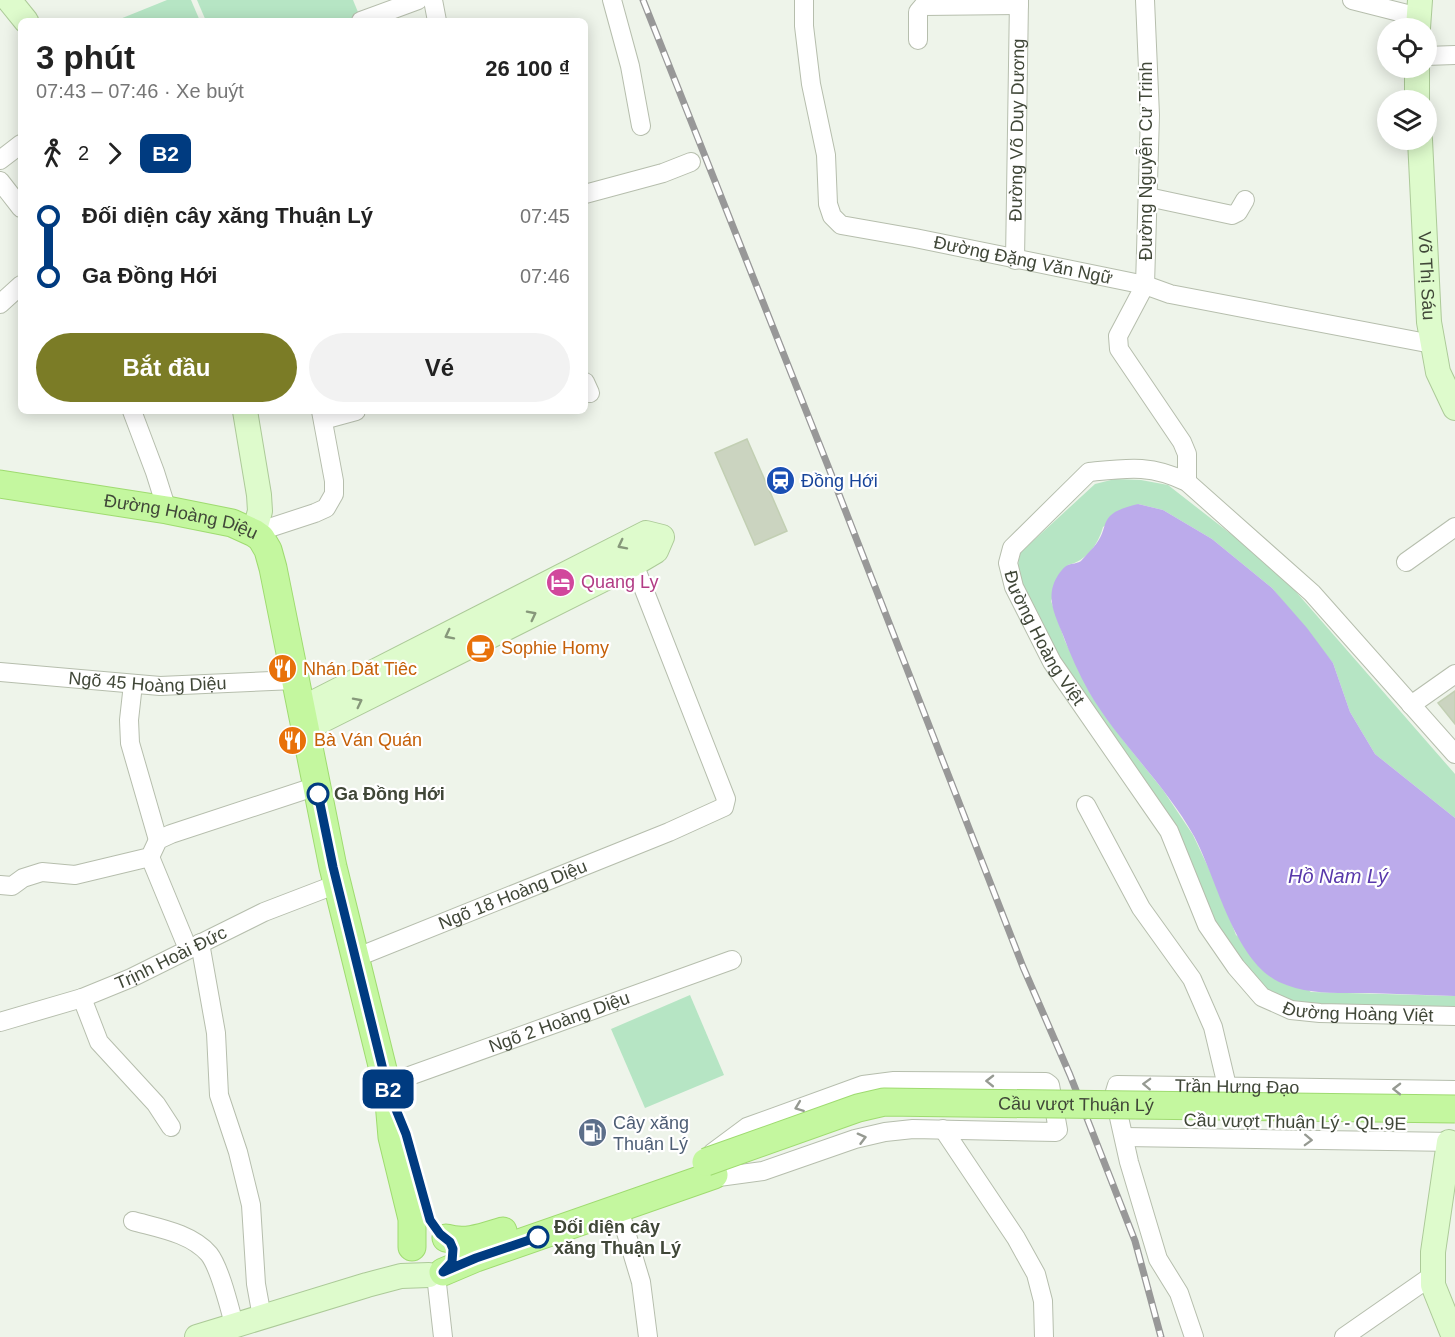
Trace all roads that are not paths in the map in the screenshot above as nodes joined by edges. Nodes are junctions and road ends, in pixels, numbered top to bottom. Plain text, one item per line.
1 (9, 0) edge
2 (418, 0) edge
3 (433, 0) edge
4 (612, 0) edge
5 (804, 0) edge
6 (1145, 0) edge
7 (1352, 0) edge
8 (1019, 2) edge
9 (1419, 15) edge
10 (24, 18) edge
11 (369, 18) edge
12 (436, 18) edge
13 (918, 40) dead end
14 (1455, 55) edge
15 (1437, 56) edge
16 (640, 126) dead end
17 (18, 146) edge
18 (1420, 150) edge
19 (0, 160) edge
20 (691, 162) dead end
21 (0, 181) edge
22 (588, 193) edge
23 (1148, 197) junction
24 (1245, 200) dead end
25 (18, 204) edge
26 (1016, 260) junction
27 (1145, 285) junction
28 (18, 288) edge
29 (0, 304) edge
30 (1432, 344) junction
31 (1455, 408) edge
32 (133, 414) edge
33 (246, 414) edge
34 (322, 415) edge
35 (1187, 482) junction
36 (0, 484) edge
37 (167, 510) junction
38 (1455, 527) edge
39 (254, 532) junction
40 (1407, 562) dead end
41 (634, 564) junction
42 (0, 672) edge
43 (1455, 674) edge
44 (296, 680) junction
45 (133, 684) junction
46 (1411, 705) junction
47 (303, 719) junction
48 (1455, 754) edge
49 (317, 786) junction
50 (1086, 805) dead end
51 (158, 840) junction
52 (150, 857) junction
53 (337, 884) junction
54 (0, 885) edge
55 (194, 946) junction
56 (356, 958) junction
57 (732, 960) dead end
58 (82, 998) junction
59 (1455, 1016) edge
60 (0, 1022) edge
61 (1227, 1086) junction
62 (387, 1087) junction
63 (1455, 1090) edge
64 (1455, 1109) edge
65 (171, 1127) dead end
66 (943, 1130) junction
67 (1453, 1136) edge
68 (1124, 1137) junction
69 (704, 1171) junction
70 (619, 1209) junction
71 (133, 1221) dead end
72 (443, 1236) junction
73 (412, 1251) junction
74 (436, 1274) junction
75 (1433, 1275) junction
76 (367, 1285) junction
77 (262, 1317) junction
78 (234, 1324) junction
79 (197, 1337) edge
80 (443, 1337) edge
81 (648, 1337) edge
82 (1044, 1337) edge
83 (1194, 1337) edge
84 (1344, 1337) edge
85 (1454, 1337) edge

1 - 10 street
2 - 11 street
3 - 12 street
4 - 16 street
5 - 26 street, Đường Đặng Văn Ngữ
6 - 23 street, Đường Nguyễn Cư Trinh
7 - 9 street
8 - 13 street
8 - 26 street, Đường Võ Duy Dương
14 - 15 street
17 - 19 street
18 - 30 street, Võ Thị Sáu
20 - 22 street
21 - 25 street
23 - 24 street
23 - 27 street, Đường Nguyễn Cư Trinh
26 - 27 street, Đường Đặng Văn Ngữ
27 - 30 street, Đường Đặng Văn Ngữ
27 - 35 street
28 - 29 street
30 - 31 street, Võ Thị Sáu
32 - 37 street
33 - 39 street
34 - 39 street
35 - 46 street, Đường Hoàng Việt
35 - 59 street, Đường Hoàng Việt
36 - 37 main road, Đường Hoàng Diệu
37 - 39 main road, Đường Hoàng Diệu
38 - 40 street
39 - 44 main road, Đường Hoàng Diệu
47 -> 41 street
41 -> 47 street
41 - 56 street, Ngõ 18 Hoàng Diệu
42 - 45 street, Ngõ 45 Hoàng Diệu
43 - 46 street
44 - 45 street, Ngõ 45 Hoàng Diệu
44 - 47 main road, Đường Hoàng Diệu
45 - 51 street
46 - 48 street, Đường Hoàng Việt
47 - 49 main road, Đường Hoàng Diệu
49 - 51 street
49 - 53 main road, Đường Hoàng Diệu
50 - 61 street
51 - 52 street
52 - 54 street
52 - 55 street
53 - 55 street, Trịnh Hoài Đức
53 - 56 main road, Đường Hoàng Diệu
55 - 58 street, Trịnh Hoài Đức
55 - 77 street
56 - 62 main road, Đường Hoàng Diệu
57 - 62 street, Ngõ 2 Hoàng Diệu
58 - 60 street, Trịnh Hoài Đức
58 - 65 street
63 -> 61 street, Trần Hưng Đạo
61 -> 68 street, Trần Hưng Đạo
62 - 72 main road, Đường Hoàng Diệu
62 - 73 main road, Đường Hoàng Diệu
64 - 69 main road, Cầu vượt Thuận Lý, bridge
69 -> 66 street
66 -> 69 street
66 - 82 street
68 -> 67 street
67 - 69 main road, Cầu vượt Thuận Lý - QL.9E
67 - 75 street
68 - 83 street
69 - 70 main road
69 - 72 main road
70 - 74 main road
70 - 81 street
71 - 78 street
72 - 73 main road
72 - 74 main road
73 - 74 main road
73 - 76 street
74 - 76 street
74 - 80 street
75 - 84 street
75 - 85 street
76 - 77 street
77 - 78 street
78 - 79 street

